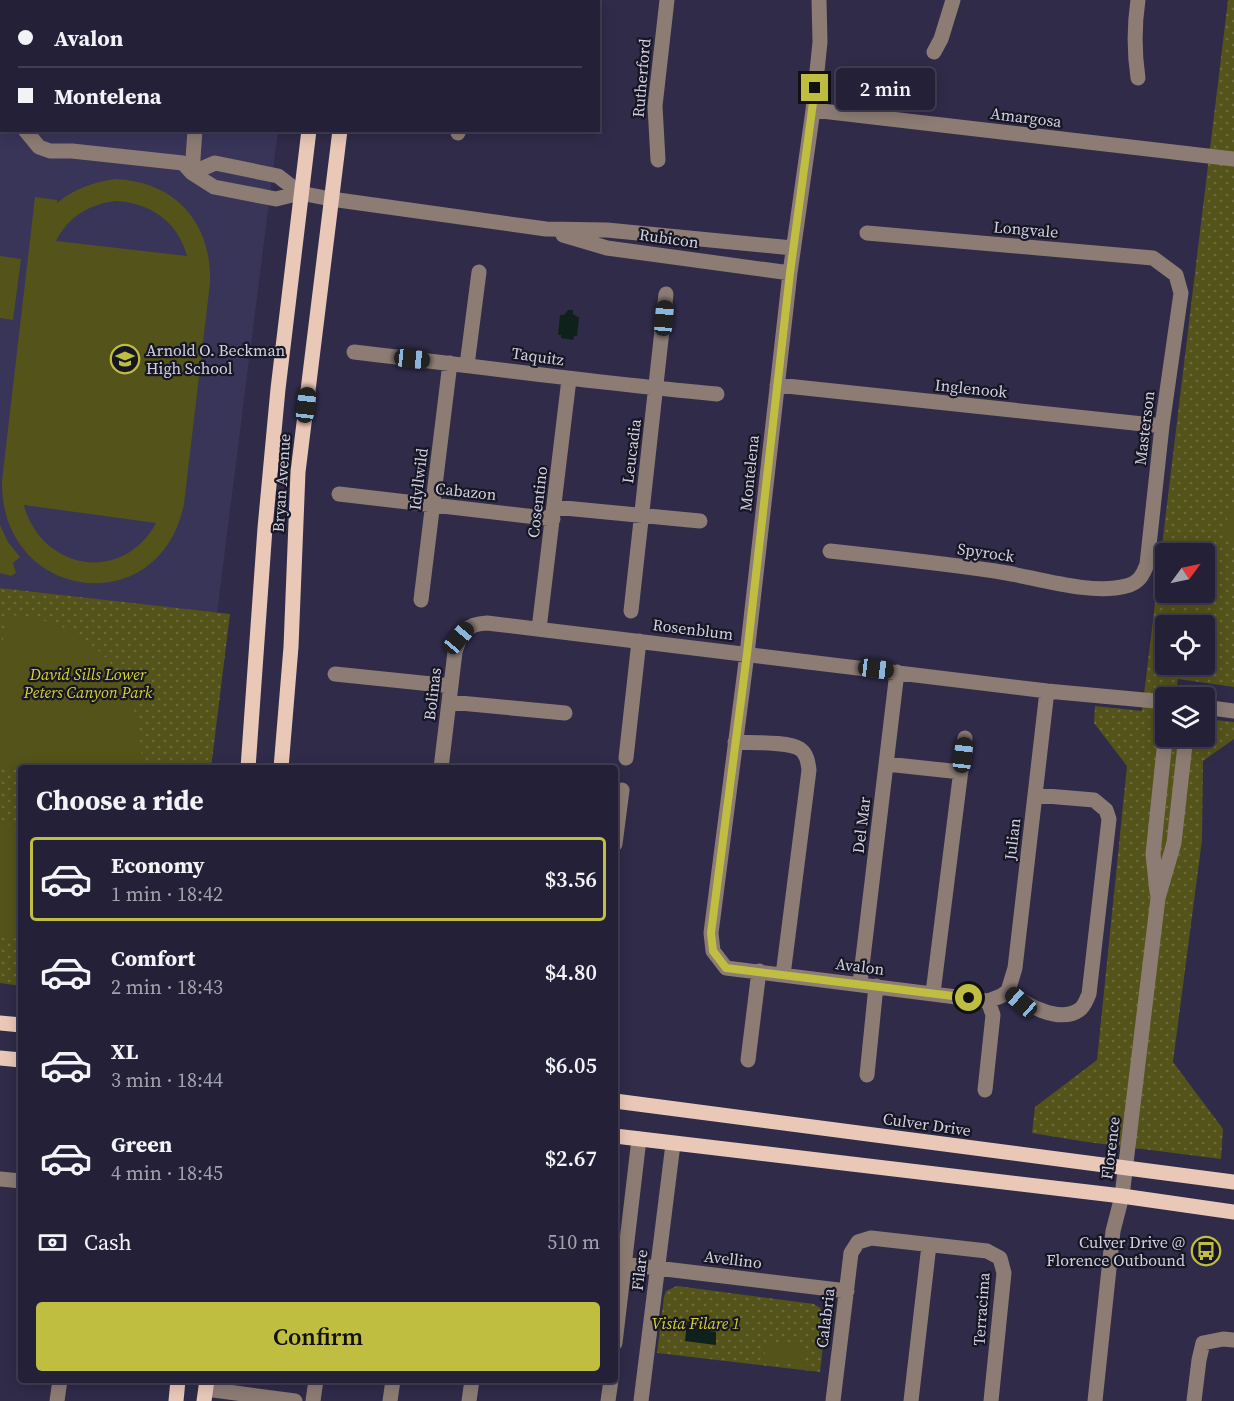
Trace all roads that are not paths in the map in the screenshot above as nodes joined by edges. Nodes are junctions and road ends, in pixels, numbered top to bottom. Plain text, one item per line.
1 (667, 0) edge
2 (819, 0) edge
3 (953, 0) edge
4 (1138, 0) edge
5 (934, 52) dead end
6 (1138, 78) dead end
7 (813, 110) junction
8 (27, 132) edge
9 (195, 132) edge
10 (309, 132) edge
11 (340, 132) edge
12 (1234, 159) edge
13 (658, 160) dead end
14 (192, 172) junction
15 (300, 193) junction
16 (331, 199) junction
17 (546, 230) junction
18 (867, 233) dead end
19 (793, 248) junction
20 (479, 272) dead end
21 (790, 273) junction
22 (1176, 275) joint
23 (666, 294) dead end
24 (354, 352) dead end
25 (450, 363) junction
26 (467, 365) junction
27 (569, 379) junction
28 (777, 385) junction
29 (657, 388) junction
30 (717, 394) dead end
31 (1162, 426) junction
32 (339, 494) dead end
33 (433, 506) junction
34 (554, 513) junction
35 (642, 516) junction
36 (700, 521) dead end
37 (830, 550) dead end
38 (1136, 583) joint
39 (421, 600) dead end
40 (631, 611) dead end
41 (467, 628) joint
42 (539, 629) junction
43 (639, 641) junction
44 (747, 654) junction
45 (897, 672) junction
46 (334, 674) dead end
47 (1047, 691) junction
48 (450, 694) junction
49 (1155, 701) edge
50 (1215, 708) edge
51 (1234, 711) edge
52 (564, 713) dead end
53 (965, 738) dead end
54 (735, 742) junction
55 (1164, 747) edge
56 (1185, 747) edge
57 (626, 758) dead end
58 (886, 764) junction
59 (248, 765) edge
60 (281, 765) edge
61 (441, 765) edge
62 (961, 772) junction
63 (622, 790) dead end
64 (1035, 795) junction
65 (618, 821) edge
66 (1158, 898) junction
67 (713, 951) joint
68 (759, 971) junction
69 (783, 975) junction
70 (860, 983) junction
71 (876, 986) junction
72 (1008, 991) junction
73 (933, 993) junction
74 (988, 1001) junction
75 (0, 1023) edge
76 (18, 1025) edge
77 (0, 1058) edge
78 (18, 1060) edge
79 (747, 1060) dead end
80 (867, 1075) dead end
81 (985, 1090) dead end
82 (618, 1101) edge
83 (618, 1136) edge
84 (639, 1139) junction
85 (673, 1144) junction
86 (1125, 1168) junction
87 (0, 1179) edge
88 (18, 1181) edge
89 (1234, 1182) edge
90 (1122, 1196) junction
91 (1234, 1212) edge
92 (858, 1242) joint
93 (929, 1245) junction
94 (620, 1264) edge
95 (657, 1268) junction
96 (847, 1291) junction
97 (618, 1296) edge
98 (1234, 1340) edge
99 (60, 1383) edge
100 (178, 1383) edge
101 (316, 1383) edge
102 (393, 1383) edge
103 (472, 1383) edge
104 (611, 1383) edge
105 (206, 1390) edge
106 (57, 1401) edge
107 (176, 1401) edge
108 (295, 1401) edge
109 (313, 1401) edge
110 (390, 1401) edge
111 (469, 1401) edge
112 (608, 1401) edge
113 (641, 1401) edge
114 (833, 1401) edge
115 (910, 1401) edge
116 (991, 1401) edge
117 (1095, 1401) edge
118 (1194, 1401) edge

1 - 13 street, Rutherford
2 - 7 street, Montelena
3 - 5 street
4 - 6 street
7 - 12 street, Amargosa
7 - 19 street, Montelena
8 - 14 street
9 - 14 street
10 - 15 main road, Bryan Avenue
11 - 16 main road, Bryan Avenue
14 - 15 street
14 - 15 street
15 - 16 street, Rubicon
15 - 59 main road, Bryan Avenue
16 - 17 street, Rubicon
16 - 60 main road, Bryan Avenue
17 - 19 street, Rubicon
17 - 21 street, Rubicon
18 - 22 street, Longvale
19 - 21 street, Montelena
20 - 26 street
21 - 28 street, Montelena
22 - 31 street, Masterson
23 - 29 street, Leucadia
24 - 25 street, Taquitz
25 - 26 street, Taquitz
25 - 33 street, Idyllwild
26 - 27 street, Taquitz
27 - 29 street, Taquitz
27 - 34 street, Cosentino
28 - 31 street, Inglenook
28 - 44 street, Montelena
29 - 30 street, Taquitz
29 - 35 street, Leucadia
31 - 38 street, Masterson
32 - 33 street, Cabazon
33 - 34 street, Cabazon
33 - 39 street, Idyllwild
34 - 35 street, Cabazon
34 - 42 street, Cosentino
35 - 36 street, Cabazon
35 - 40 street, Leucadia
37 - 38 street, Spyrock
41 - 42 street, Rosenblum
41 - 48 street, Bolinas
42 - 43 street, Rosenblum
43 - 44 street, Rosenblum
43 - 57 street
44 - 45 street, Rosenblum
44 - 54 street, Montelena
45 - 47 street, Rosenblum
45 - 58 street, Del Mar
46 - 48 street
47 - 49 street, Rosenblum
47 - 64 street, Julian
48 - 52 street
48 - 61 street, Bolinas
50 - 51 street
53 - 62 street
54 - 67 street, Montelena
54 - 69 street
55 - 66 street, Florence
56 - 66 street, Florence
58 - 62 street
58 - 70 street, Del Mar
62 - 73 street
63 - 65 street
64 - 72 street, Julian
64 - 72 street
66 - 86 street, Florence
67 - 68 street, Avalon
68 - 69 street, Avalon
68 - 79 street
69 - 70 street, Avalon
70 - 71 street, Avalon
71 - 73 street, Avalon
71 - 80 street
72 - 74 street
73 - 74 street, Avalon
74 - 81 street
75 - 76 main road
77 - 78 main road
82 - 86 main road, Culver Drive
83 - 84 main road
84 - 85 main road
84 - 94 street, Filare
85 - 90 main road
85 - 95 street, Filare
86 - 89 main road, Culver Drive
86 - 90 street, Florence
87 - 88 street
90 - 91 main road
90 - 117 street, Florence
92 - 93 street, Terracima
92 - 96 street, Calabria
93 - 115 street
93 - 116 street, Terracima
94 - 95 street, Avellino
94 - 97 street, Filare
95 - 96 street, Avellino
95 - 113 street, Filare
96 - 114 street, Calabria
98 - 118 street
99 - 106 street
100 - 107 main road
101 - 109 street
102 - 110 street
103 - 111 street
104 - 112 street
105 - 108 street

